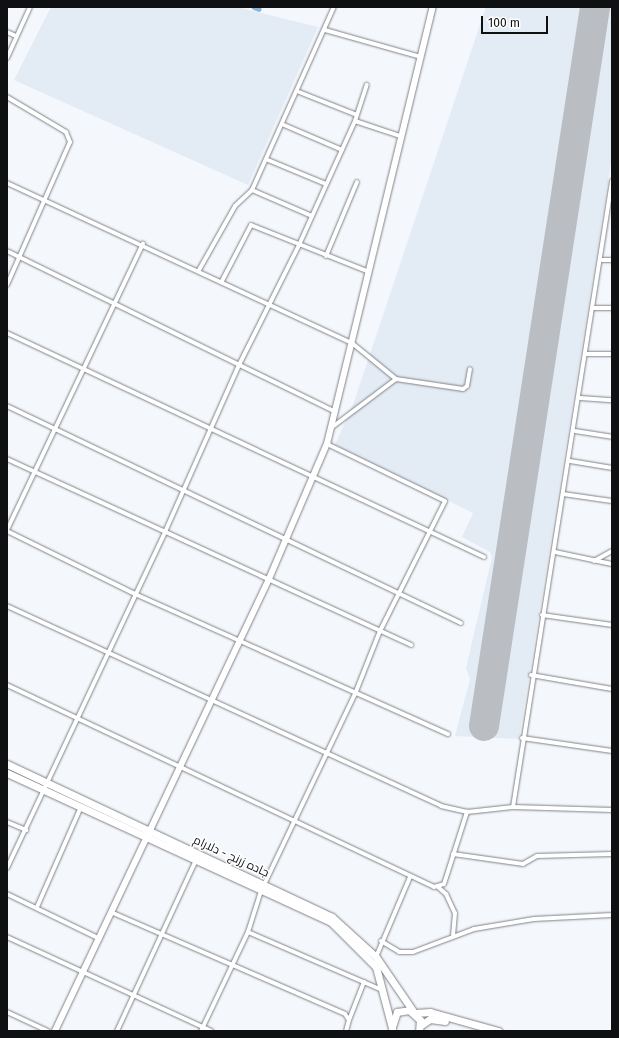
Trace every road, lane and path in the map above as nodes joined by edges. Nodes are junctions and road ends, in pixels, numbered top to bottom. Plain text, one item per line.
1 (30, 7) edge
2 (334, 7) edge
3 (433, 7) edge
4 (325, 30) junction
5 (7, 32) edge
6 (16, 36) junction
7 (421, 56) junction
8 (7, 58) edge
9 (367, 85) dead end
10 (299, 92) junction
11 (7, 97) edge
12 (357, 115) junction
13 (355, 121) junction
14 (284, 125) junction
15 (400, 136) junction
16 (342, 150) junction
17 (268, 160) junction
18 (612, 181) edge
19 (357, 182) dead end
20 (7, 183) edge
21 (326, 184) junction
22 (252, 190) junction
23 (47, 199) junction
24 (312, 216) junction
25 (607, 216) junction
26 (612, 216) edge
27 (143, 244) junction
28 (298, 245) junction
29 (7, 251) edge
30 (326, 256) junction
31 (19, 257) junction
32 (600, 260) junction
33 (612, 260) edge
34 (199, 270) junction
35 (369, 272) junction
36 (222, 281) junction
37 (7, 285) edge
38 (269, 304) junction
39 (113, 306) junction
40 (593, 308) junction
41 (612, 308) edge
42 (7, 333) edge
43 (352, 343) junction
44 (586, 354) junction
45 (612, 354) edge
46 (238, 367) junction
47 (84, 369) junction
48 (470, 369) dead end
49 (396, 379) junction
50 (580, 398) junction
51 (612, 400) edge
52 (7, 406) edge
53 (335, 412) junction
54 (212, 428) junction
55 (55, 429) junction
56 (330, 429) junction
57 (574, 431) junction
58 (612, 437) edge
59 (327, 444) junction
60 (7, 459) edge
61 (570, 461) junction
62 (612, 468) edge
63 (35, 472) junction
64 (314, 476) junction
65 (182, 492) junction
66 (563, 494) junction
67 (612, 502) edge
68 (7, 530) edge
69 (430, 531) junction
70 (166, 532) junction
71 (284, 540) junction
72 (612, 551) edge
73 (555, 552) junction
74 (484, 557) dead end
75 (594, 561) junction
76 (612, 564) edge
77 (269, 579) junction
78 (135, 594) junction
79 (399, 594) junction
80 (7, 606) edge
81 (542, 615) junction
82 (462, 623) dead end
83 (612, 625) edge
84 (380, 631) junction
85 (239, 640) junction
86 (411, 645) dead end
87 (107, 654) junction
88 (531, 676) junction
89 (7, 685) edge
90 (612, 689) edge
91 (355, 694) junction
92 (210, 702) junction
93 (76, 717) junction
94 (448, 734) dead end
95 (522, 738) junction
96 (612, 751) edge
97 (325, 754) junction
98 (7, 764) edge
99 (180, 767) junction
100 (7, 773) edge
101 (43, 785) junction
102 (81, 807) junction
103 (513, 807) junction
104 (612, 810) edge
105 (467, 812) junction
106 (294, 821) junction
107 (7, 822) edge
108 (26, 830) junction
109 (146, 833) junction
110 (453, 854) junction
111 (612, 854) edge
112 (196, 860) junction
113 (8, 865) edge
114 (410, 877) junction
115 (438, 887) junction
116 (262, 888) junction
117 (7, 894) edge
118 (37, 907) junction
119 (113, 913) junction
120 (612, 915) edge
121 (248, 932) junction
122 (164, 934) junction
123 (453, 935) junction
124 (7, 937) edge
125 (100, 939) junction
126 (381, 941) junction
127 (376, 957) junction
128 (232, 965) junction
129 (84, 973) junction
130 (364, 982) junction
131 (382, 990) junction
132 (132, 997) junction
133 (7, 1012) edge
134 (414, 1012) junction
135 (349, 1020) junction
136 (420, 1028) edge
137 (202, 1029) edge
138 (393, 1029) edge
139 (48, 1031) edge
140 (55, 1031) edge
141 (117, 1031) edge
142 (212, 1031) edge
143 (346, 1031) edge
144 (480, 1031) edge
145 (498, 1031) edge

1 - 6 street
2 - 4 street
3 - 7 street
4 - 7 street
4 - 10 street
5 - 6 street
6 - 8 street
7 - 15 street
9 - 12 street
10 - 12 street
10 - 14 street
11 - 23 street
12 - 13 street
13 - 15 street
13 - 16 street
14 - 16 street
14 - 17 street
15 - 35 street
16 - 21 street
17 - 21 street
17 - 22 street
18 - 25 street
19 - 30 street
20 - 23 street
21 - 24 street
22 - 24 street
22 - 34 street
23 - 27 street
23 - 31 street
24 - 28 street
25 - 26 street
25 - 32 street
27 - 34 street
27 - 39 street
28 - 30 street
28 - 36 street
28 - 38 street
29 - 31 street
30 - 35 street
31 - 37 street
31 - 39 street
32 - 33 street
32 - 40 street
34 - 36 street
35 - 43 street
36 - 38 street
38 - 43 street
38 - 46 street
39 - 46 street
39 - 47 street
40 - 41 street
40 - 44 street
42 - 47 street
43 - 49 street
43 - 53 street
44 - 45 street
44 - 50 street
46 - 53 street
46 - 54 street
47 - 54 street
47 - 55 street
48 - 49 street
49 - 56 street
50 - 51 street
50 - 57 street
52 - 55 street
53 - 56 street
54 - 64 street
54 - 65 street
55 - 63 street
55 - 65 street
56 - 59 street
57 - 58 street
57 - 61 street
59 - 64 street
59 - 69 street
60 - 63 street
61 - 62 street
61 - 66 street
63 - 68 street
63 - 70 street
64 - 69 street
64 - 71 street
65 - 70 street
65 - 71 street
66 - 67 street
66 - 73 street
68 - 78 street
69 - 74 street
69 - 79 street
70 - 77 street
70 - 78 street
71 - 77 street
71 - 79 street
72 - 75 street
73 - 75 street
73 - 81 street
75 - 76 street
77 - 84 street
77 - 85 street
78 - 85 street
78 - 87 street
79 - 82 street
79 - 84 street
80 - 87 street
81 - 83 street
81 - 88 street
84 - 86 street
84 - 91 street
85 - 91 street
85 - 92 street
87 - 92 street
87 - 93 street
88 - 90 street
88 - 95 street
89 - 93 street
91 - 94 street
91 - 97 street
92 - 97 street
92 - 99 street
93 - 99 street
93 - 101 street
95 - 96 street
95 - 103 street
97 - 105 street
97 - 106 street
98 - 101 highway, جاده زرنج - دلارام
99 - 106 street
99 - 109 street
100 - 101 highway, جاده زرنج - دلارام
101 - 102 highway, جاده زرنج - دلارام
101 - 108 street
101 - 109 highway, جاده زرنج - دلارام
102 - 109 highway, جاده زرنج - دلارام
102 - 118 street
103 - 104 street
103 - 105 street
105 - 110 street
106 - 114 street
106 - 116 street
107 - 108 street
108 - 113 street
109 - 112 highway, جاده زرنج - دلارام
109 - 116 highway, جاده زرنج - دلارام
109 - 119 street
110 - 111 street
110 - 115 street
112 - 116 highway, جاده زرنج - دلارام
112 - 122 street
114 - 115 street
114 - 126 street
115 - 123 street
116 - 121 street
116 - 127 highway, جاده زرنج - دلارام
116 - 131 highway, جاده زرنج - دلارام
117 - 118 street
118 - 125 street
119 - 122 street
119 - 125 street
120 - 123 street
121 - 128 street
121 - 130 street
122 - 128 street
122 - 132 street
123 - 126 street
124 - 129 street
125 - 129 street
126 - 127 street
127 - 134 highway, جاده زرنج - دلارام
128 - 135 street
128 - 137 street
129 - 132 street
129 - 140 street
130 - 131 street
130 - 135 street
131 - 138 highway, جاده زرنج - دلارام
132 - 137 street
132 - 141 street
133 - 139 street
134 - 136 highway, جاده زرنج - دلارام
134 - 138 highway
134 - 145 highway
135 - 143 street
136 - 144 highway
137 - 142 street

